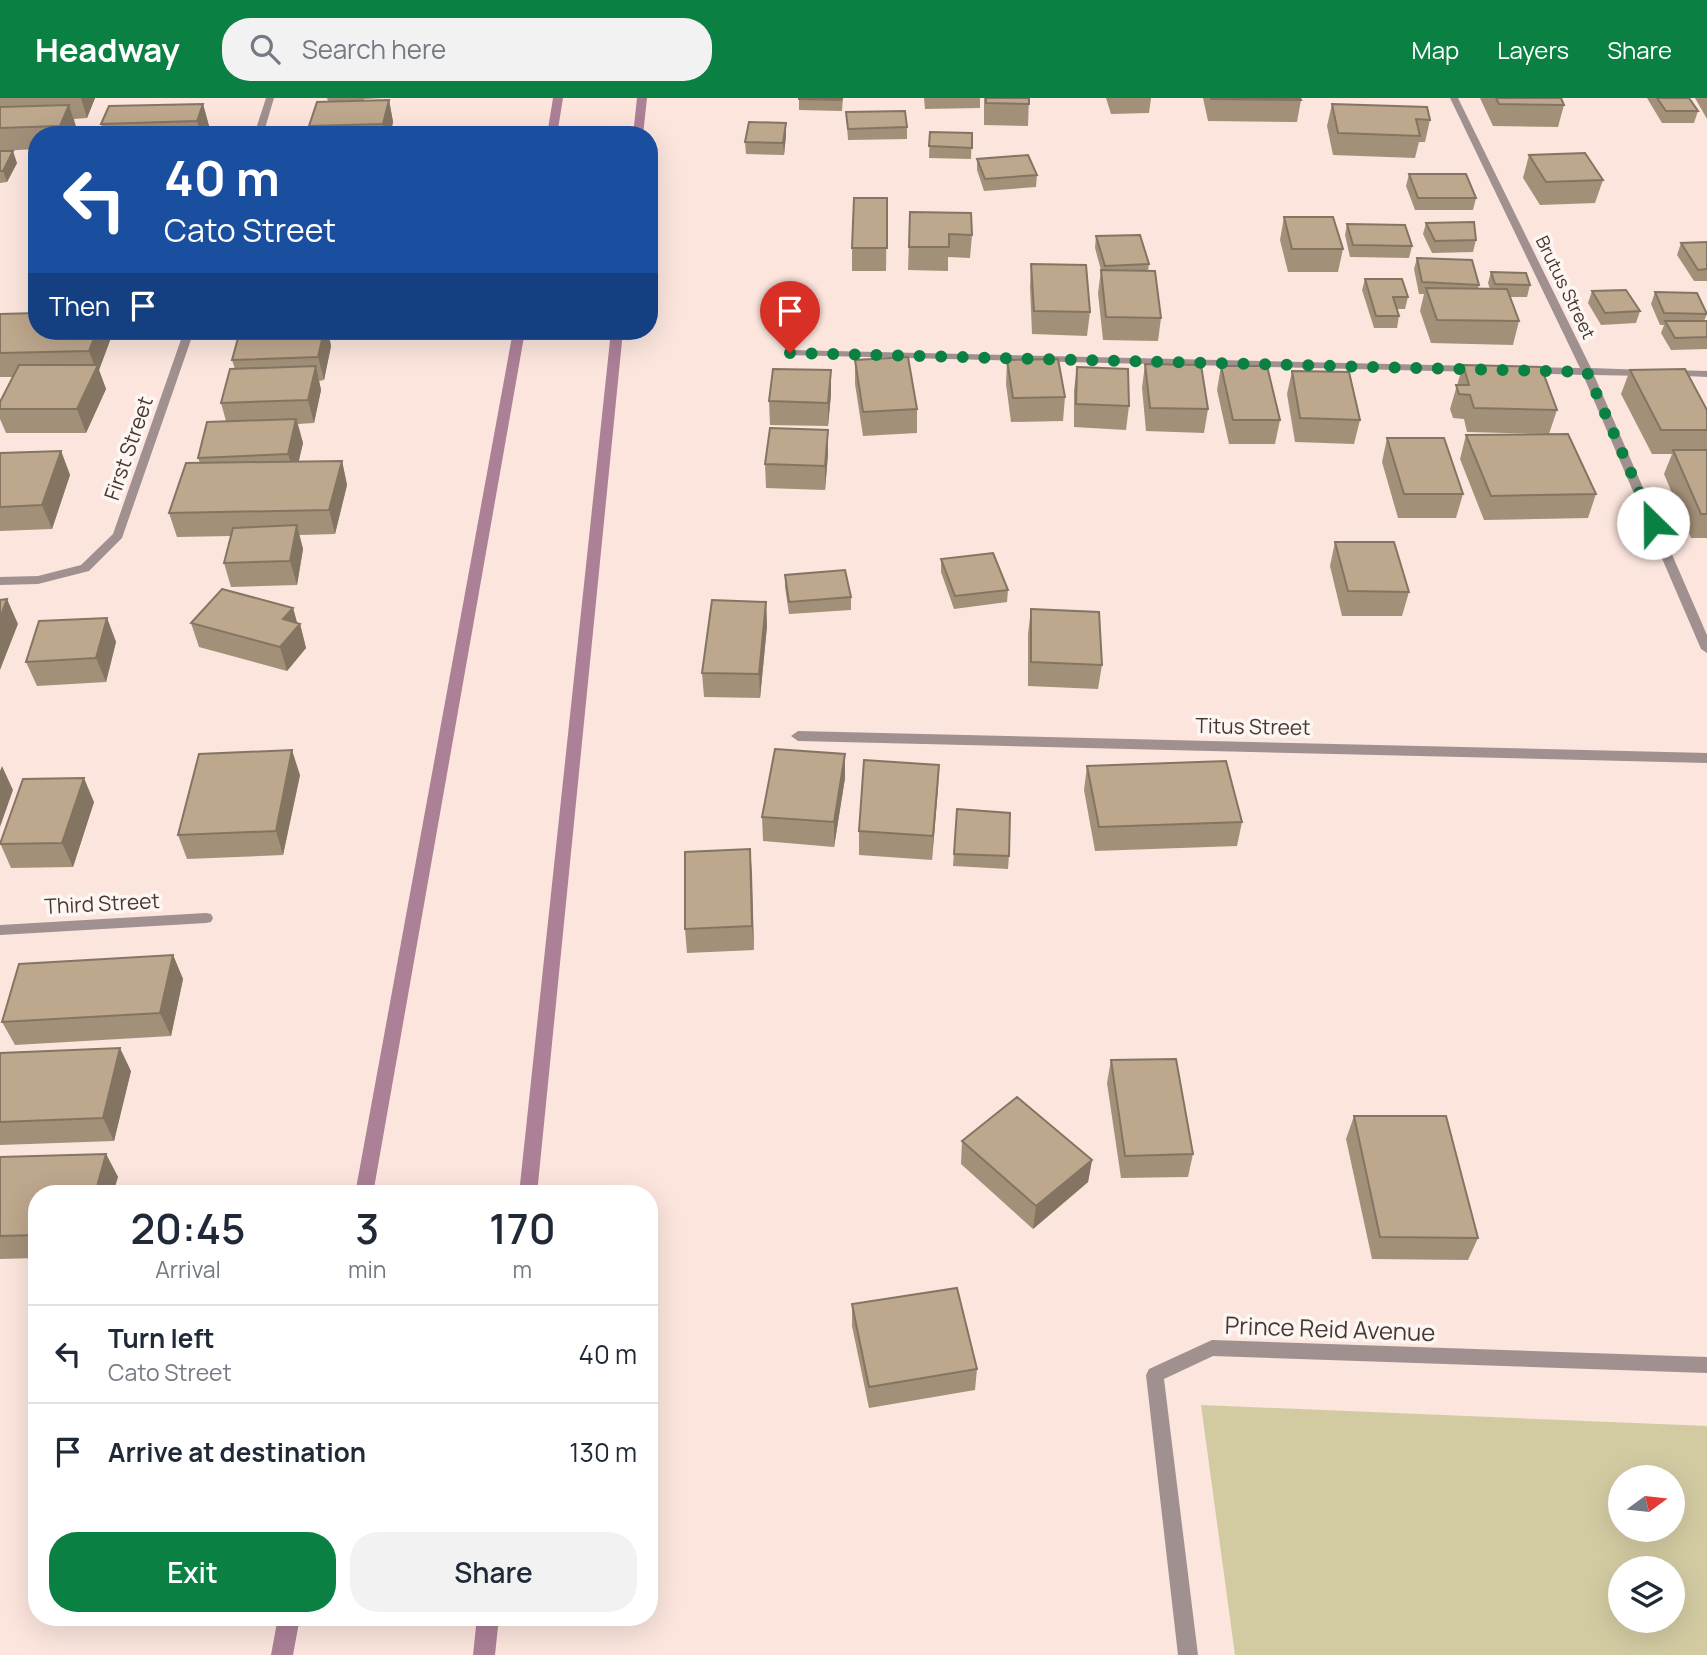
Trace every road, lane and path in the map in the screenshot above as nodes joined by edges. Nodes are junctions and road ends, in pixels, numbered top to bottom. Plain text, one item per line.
1 (270, 98) edge
2 (1454, 98) edge
3 (261, 126) edge
4 (186, 340) edge
5 (790, 353) dead end
6 (1489, 369) edge
7 (1517, 370) edge
8 (1587, 372) junction
9 (1707, 374) edge
10 (0, 581) edge
11 (1707, 649) edge
12 (798, 736) dead end
13 (1707, 758) edge
14 (206, 918) dead end
15 (0, 930) edge
16 (1707, 1365) edge
17 (1188, 1655) edge

1 - 3 street
2 - 8 street, Brutus Street
4 - 10 street, First Street
5 - 6 street
7 - 8 street
8 - 9 street
8 - 11 street, Brutus Street
12 - 13 street, Titus Street
14 - 15 street, Third Street
16 - 17 street, Prince Reid Avenue

